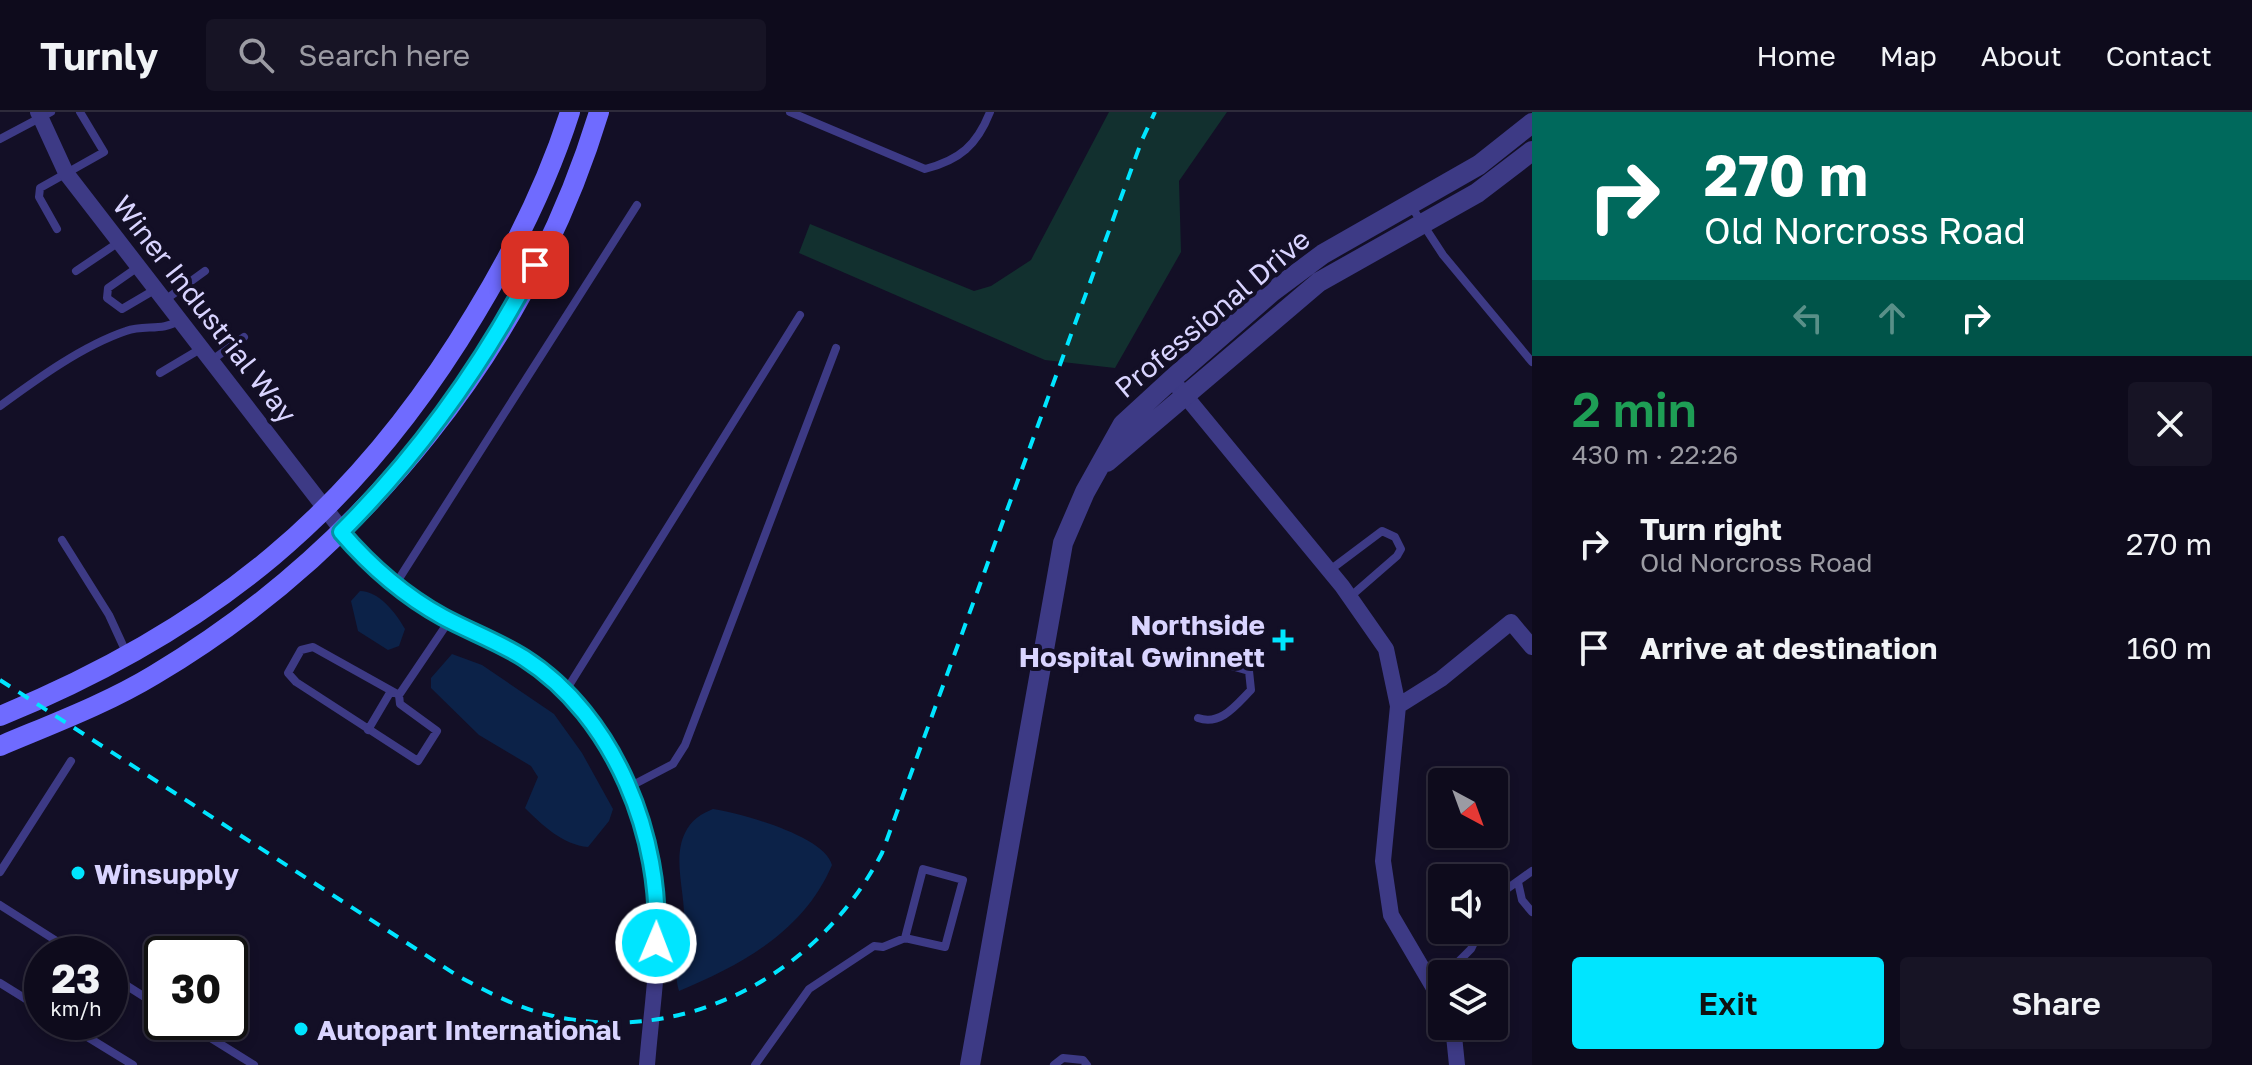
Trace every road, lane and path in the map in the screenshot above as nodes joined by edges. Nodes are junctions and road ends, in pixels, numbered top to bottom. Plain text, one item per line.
1 (80, 112) edge
2 (570, 112) edge
3 (599, 112) edge
4 (790, 112) edge
5 (990, 112) edge
6 (43, 114) edge
7 (1532, 123) edge
8 (0, 139) edge
9 (1532, 151) edge
10 (66, 173) junction
11 (637, 205) dead end
12 (1411, 206) junction
13 (1422, 224) junction
14 (57, 229) dead end
15 (120, 242) junction
16 (139, 266) junction
17 (76, 271) dead end
18 (205, 271) dead end
19 (161, 294) junction
20 (800, 315) dead end
21 (181, 320) junction
22 (244, 337) dead end
23 (836, 348) dead end
24 (207, 354) junction
25 (1532, 362) edge
26 (160, 373) dead end
27 (1172, 379) junction
28 (1185, 396) junction
29 (0, 406) edge
30 (1098, 470) junction
31 (325, 511) junction
32 (341, 532) junction
33 (62, 540) dead end
34 (1329, 571) junction
35 (394, 586) junction
36 (1351, 596) junction
37 (449, 620) junction
38 (1532, 647) edge
39 (128, 657) junction
40 (1231, 666) dead end
41 (565, 692) junction
42 (395, 693) junction
43 (1398, 706) junction
44 (0, 716) edge
45 (1198, 718) dead end
46 (368, 730) junction
47 (0, 746) edge
48 (71, 761) dead end
49 (628, 788) junction
50 (1532, 871) edge
51 (0, 872) edge
52 (1518, 882) junction
53 (1508, 888) edge
54 (0, 905) edge
55 (1532, 912) edge
56 (49, 936) edge
57 (905, 938) junction
58 (1473, 944) edge
59 (1460, 960) edge
60 (1428, 963) edge
61 (0, 983) edge
62 (24, 998) edge
63 (92, 1040) edge
64 (214, 1040) edge
65 (1457, 1040) edge
66 (133, 1065) edge
67 (254, 1065) edge
68 (648, 1065) edge
69 (755, 1065) edge
70 (970, 1065) edge
71 (1054, 1065) edge
72 (1087, 1065) edge
73 (1457, 1065) edge

1 - 10 lane
2 - 31 main road
3 - 32 main road
4 - 5 lane
6 - 8 lane
6 - 10 street, Winer Industrial Way
7 - 12 street, Professional Drive
9 - 13 street
10 - 14 lane
10 - 15 street, Winer Industrial Way
11 - 35 lane
12 - 13 lane
12 - 27 street, Professional Drive
13 - 25 lane
13 - 28 street
15 - 16 street, Winer Industrial Way
15 - 17 lane
16 - 19 street, Winer Industrial Way
16 - 19 lane
18 - 19 lane
19 - 21 street, Winer Industrial Way
20 - 41 lane
21 - 24 street, Winer Industrial Way
21 - 29 lane
22 - 24 lane
23 - 49 lane
24 - 26 lane
24 - 31 street, Winer Industrial Way
27 - 28 street
27 - 30 street, Professional Drive
28 - 30 street
28 - 34 street
30 - 70 street, Professional Drive
31 - 32 street, Winer Industrial Way
31 - 39 main road
32 - 35 street, Winer Industrial Way
32 - 47 main road
33 - 39 lane
34 - 36 street
34 - 36 lane
35 - 37 street, Winer Industrial Way
36 - 43 street
37 - 41 street, Winer Industrial Way
37 - 42 lane
38 - 43 street
39 - 44 main road
40 - 45 lane
41 - 49 street, Winer Industrial Way
42 - 46 lane
42 - 46 lane
42 - 46 lane
43 - 60 street
48 - 51 lane
49 - 68 street, Winer Industrial Way
50 - 52 lane
52 - 53 lane
52 - 55 lane
54 - 56 lane
57 - 57 lane
57 - 69 lane
58 - 59 lane
61 - 62 lane
63 - 66 lane
64 - 67 lane
65 - 73 street
71 - 72 lane

